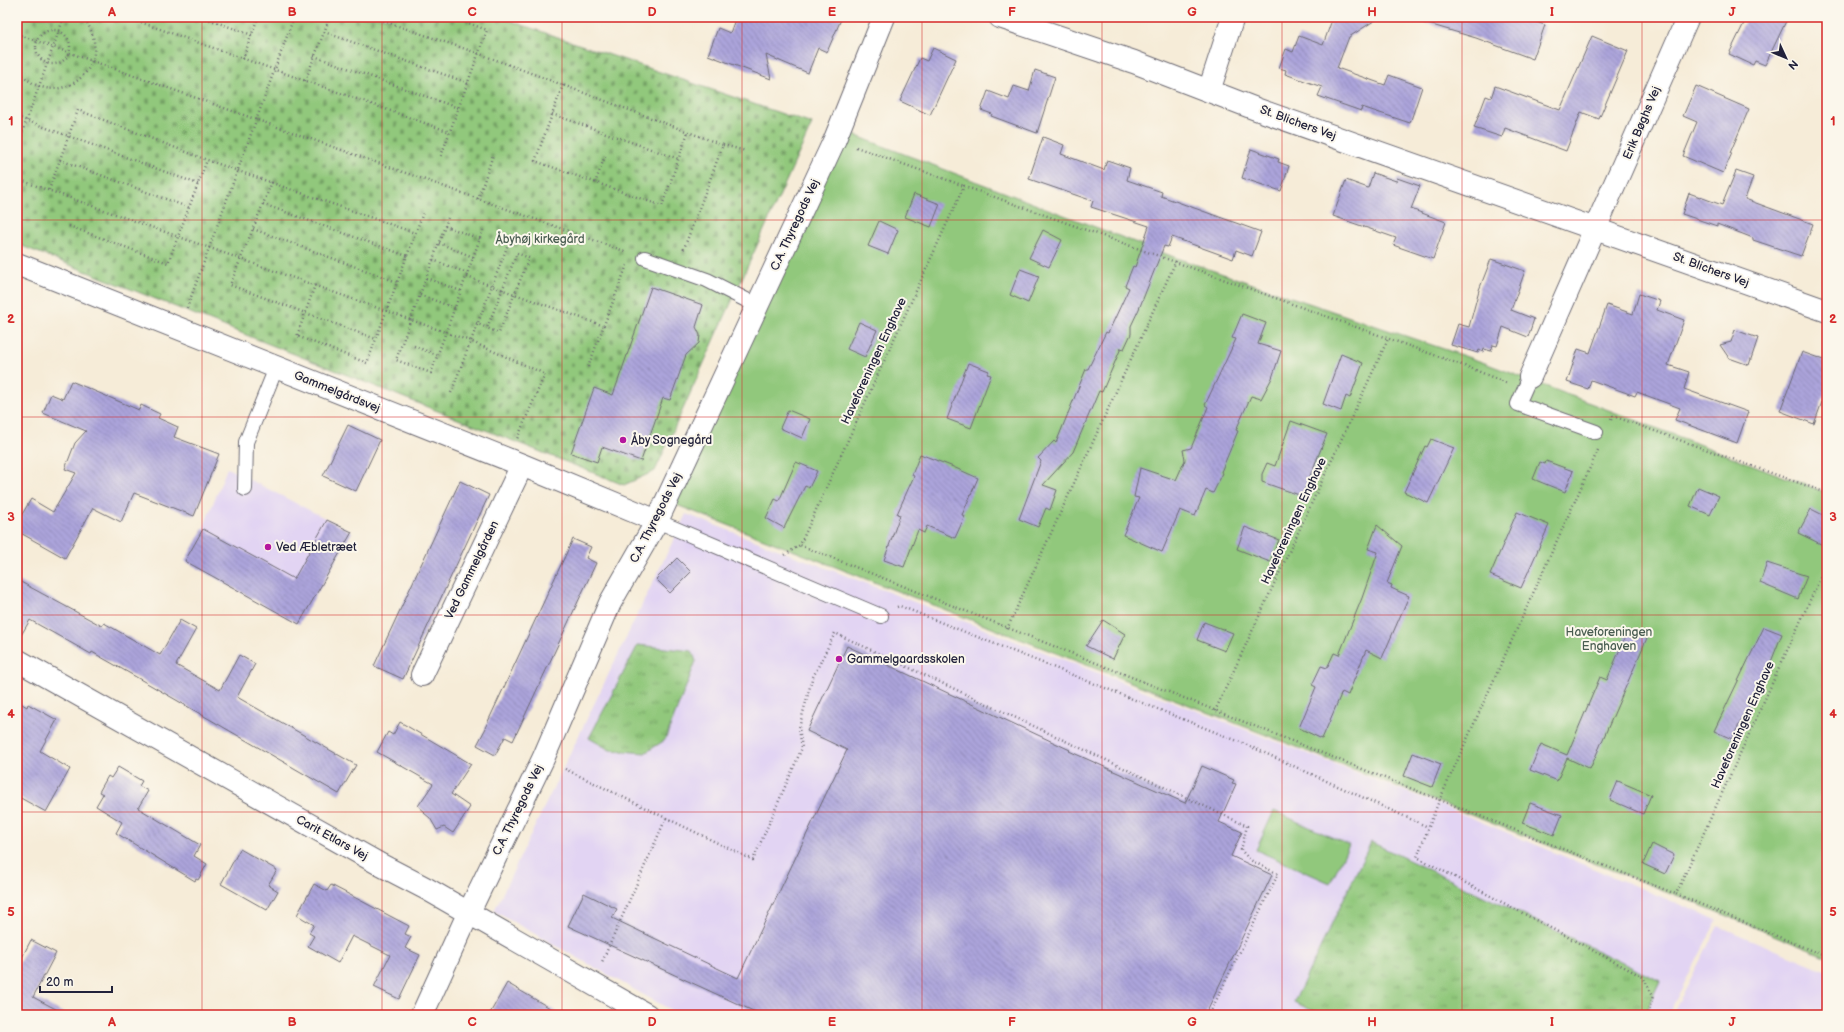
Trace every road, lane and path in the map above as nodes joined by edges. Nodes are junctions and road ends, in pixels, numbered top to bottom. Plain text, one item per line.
1 (23, 17) edge
2 (64, 17) edge
3 (83, 17) edge
4 (126, 17) edge
5 (202, 17) edge
6 (258, 17) edge
7 (294, 17) edge
8 (330, 17) edge
9 (372, 17) edge
10 (452, 17) edge
11 (884, 17) edge
12 (1000, 17) edge
13 (1233, 17) edge
14 (1688, 17) edge
15 (17, 25) edge
16 (59, 31) junction
17 (324, 32) junction
18 (17, 34) edge
19 (252, 35) junction
20 (37, 41) junction
21 (53, 47) junction
22 (69, 53) junction
23 (480, 54) junction
24 (314, 56) junction
25 (243, 59) junction
26 (93, 61) junction
27 (47, 63) junction
28 (17, 69) edge
29 (275, 70) junction
30 (305, 81) junction
31 (468, 83) junction
32 (563, 85) junction
33 (39, 87) junction
34 (1209, 91) junction
35 (458, 108) junction
36 (552, 114) junction
37 (17, 117) edge
38 (27, 120) junction
39 (256, 120) junction
40 (450, 132) junction
41 (688, 132) junction
42 (69, 135) junction
43 (835, 139) junction
44 (723, 145) junction
45 (17, 147) edge
46 (746, 151) dead end
47 (493, 155) dead end
48 (441, 156) dead end
49 (605, 156) dead end
50 (679, 159) junction
51 (60, 160) junction
52 (207, 160) junction
53 (238, 170) junction
54 (17, 179) edge
55 (272, 182) junction
56 (595, 183) junction
57 (198, 184) junction
58 (964, 186) junction
59 (49, 190) junction
60 (478, 199) junction
61 (263, 204) junction
62 (190, 208) junction
63 (423, 213) dead end
64 (448, 218) dead end
65 (69, 226) dead end
66 (445, 226) junction
67 (253, 229) junction
68 (1596, 229) junction
69 (483, 230) dead end
70 (415, 233) junction
71 (179, 236) junction
72 (480, 239) junction
73 (510, 239) dead end
74 (439, 243) junction
75 (210, 247) junction
76 (632, 254) junction
77 (407, 256) junction
78 (473, 257) junction
79 (645, 258) joint
80 (241, 259) junction
81 (433, 260) junction
82 (1176, 261) junction
83 (17, 264) edge
84 (676, 269) junction
85 (467, 275) junction
86 (426, 278) junction
87 (397, 282) junction
88 (315, 285) junction
89 (492, 285) junction
90 (503, 289) junction
91 (461, 290) junction
92 (514, 294) junction
93 (420, 295) junction
94 (758, 306) junction
95 (455, 308) junction
96 (386, 311) junction
97 (1827, 311) edge
98 (305, 313) junction
99 (411, 320) junction
100 (476, 323) junction
101 (604, 326) junction
102 (487, 328) junction
103 (180, 329) junction
104 (445, 333) junction
105 (376, 339) junction
106 (1388, 339) junction
107 (470, 341) junction
108 (414, 346) dead end
109 (438, 355) junction
110 (588, 367) dead end
111 (276, 368) junction
112 (1527, 384) junction
113 (451, 393) dead end
114 (1600, 434) junction
115 (515, 463) junction
116 (245, 488) dead end
117 (1827, 492) edge
118 (657, 521) junction
119 (1827, 563) edge
120 (881, 616) joint
121 (1007, 629) junction
122 (17, 660) edge
123 (422, 675) dead end
124 (1215, 711) junction
125 (543, 759) junction
126 (1439, 801) junction
127 (666, 818) junction
128 (1428, 827) junction
129 (1676, 894) junction
130 (468, 914) junction
131 (1827, 957) edge
132 (592, 985) junction
133 (422, 1015) edge
134 (646, 1015) edge
135 (1209, 1015) edge
136 (1647, 1015) edge

1 - 15 path
2 - 16 path
3 - 26 path
4 - 25 path
5 - 19 path
6 - 19 path
7 - 29 path
8 - 17 path
9 - 23 path
10 - 23 path
11 - 43 street, C.A. Thyregods Vej
12 - 34 street, St. Blichers Vej
13 - 34 street
14 - 68 street, Erik Bøghs Vej
16 - 20 path
16 - 21 path
16 - 22 path
17 - 24 path
17 - 31 path
18 - 20 path
19 - 25 path
20 - 21 path
20 - 27 path
21 - 22 path
21 - 27 path
22 - 26 path
22 - 27 path
23 - 31 path
23 - 32 path
24 - 30 path
24 - 35 path
25 - 29 path
26 - 33 path
26 - 39 path
27 - 33 path
28 - 33 path
29 - 30 path
29 - 39 path
30 - 40 path
31 - 35 path
32 - 36 path
32 - 41 path
33 - 38 path
34 - 68 street, St. Blichers Vej
35 - 40 path
36 - 50 path
36 - 56 path
37 - 38 path
38 - 42 path
38 - 45 path
39 - 53 path
39 - 60 path
40 - 48 path
41 - 44 path
41 - 50 path
42 - 51 path
42 - 52 path
42 - 57 path
43 - 58 path
43 - 94 street, C.A. Thyregods Vej
44 - 46 path
44 - 84 path
47 - 60 path
49 - 56 path
50 - 56 path
51 - 59 path
51 - 62 path
52 - 53 path
52 - 57 path
53 - 55 path
53 - 75 path
54 - 59 path
55 - 61 path
55 - 70 path
57 - 62 path
58 - 82 path
58 - 121 path, Haveforeningen Enghave
59 - 71 path
60 - 76 path
61 - 67 path
61 - 77 path
62 - 71 path
63 - 70 path
64 - 66 path
65 - 71 path
66 - 72 path
66 - 74 path
67 - 80 path
67 - 87 path
68 - 97 street, St. Blichers Vej
68 - 112 street
69 - 72 path
70 - 77 path
71 - 75 path
72 - 78 path
73 - 89 path
74 - 78 path
74 - 81 path
75 - 80 path
75 - 103 path
76 - 79 path
76 - 101 path
77 - 87 path
78 - 85 path
79 - 84 lane
80 - 88 path
80 - 98 path
81 - 85 path
81 - 86 path
82 - 106 path
82 - 121 path
83 - 103 street, Gammelgårdsvej
84 - 94 lane
85 - 89 path
85 - 91 path
86 - 91 path
86 - 93 path
87 - 96 path
88 - 96 path
88 - 98 path
89 - 90 path
89 - 100 path
90 - 92 path
90 - 92 path
90 - 102 path
91 - 95 path
92 - 101 path
92 - 102 path
93 - 95 path
93 - 99 path
94 - 118 street, C.A. Thyregods Vej
95 - 104 path
96 - 99 path
96 - 105 path
98 - 105 path
98 - 105 path
99 - 104 path
99 - 109 path
100 - 102 path
100 - 107 path
101 - 110 path
103 - 111 street, Gammelgårdsvej
104 - 107 path
104 - 109 path
106 - 112 path
106 - 124 path, Haveforeningen Enghave
107 - 113 path
107 - 115 path
108 - 109 path
111 - 115 street, Gammelgårdsvej
111 - 116 lane
112 - 114 lane
114 - 117 path
114 - 126 path
115 - 118 street, Gammelgårdsvej
115 - 123 street, Ved Gammelgården
118 - 120 lane
118 - 125 street, C.A. Thyregods Vej
119 - 129 path, Haveforeningen Enghave
120 - 128 path
121 - 124 path, Haveforeningen Enghave
122 - 130 street, Carit Etlars Vej
124 - 126 path, Haveforeningen Enghave
125 - 127 path
125 - 130 street, C.A. Thyregods Vej
126 - 128 path
126 - 129 path, Haveforeningen Enghave
127 - 132 path
127 - 135 path
128 - 136 path
129 - 131 path, Haveforeningen Enghave
130 - 132 street, Carit Etlars Vej
130 - 133 street, C.A. Thyregods Vej
132 - 134 street, Carit Etlars Vej

